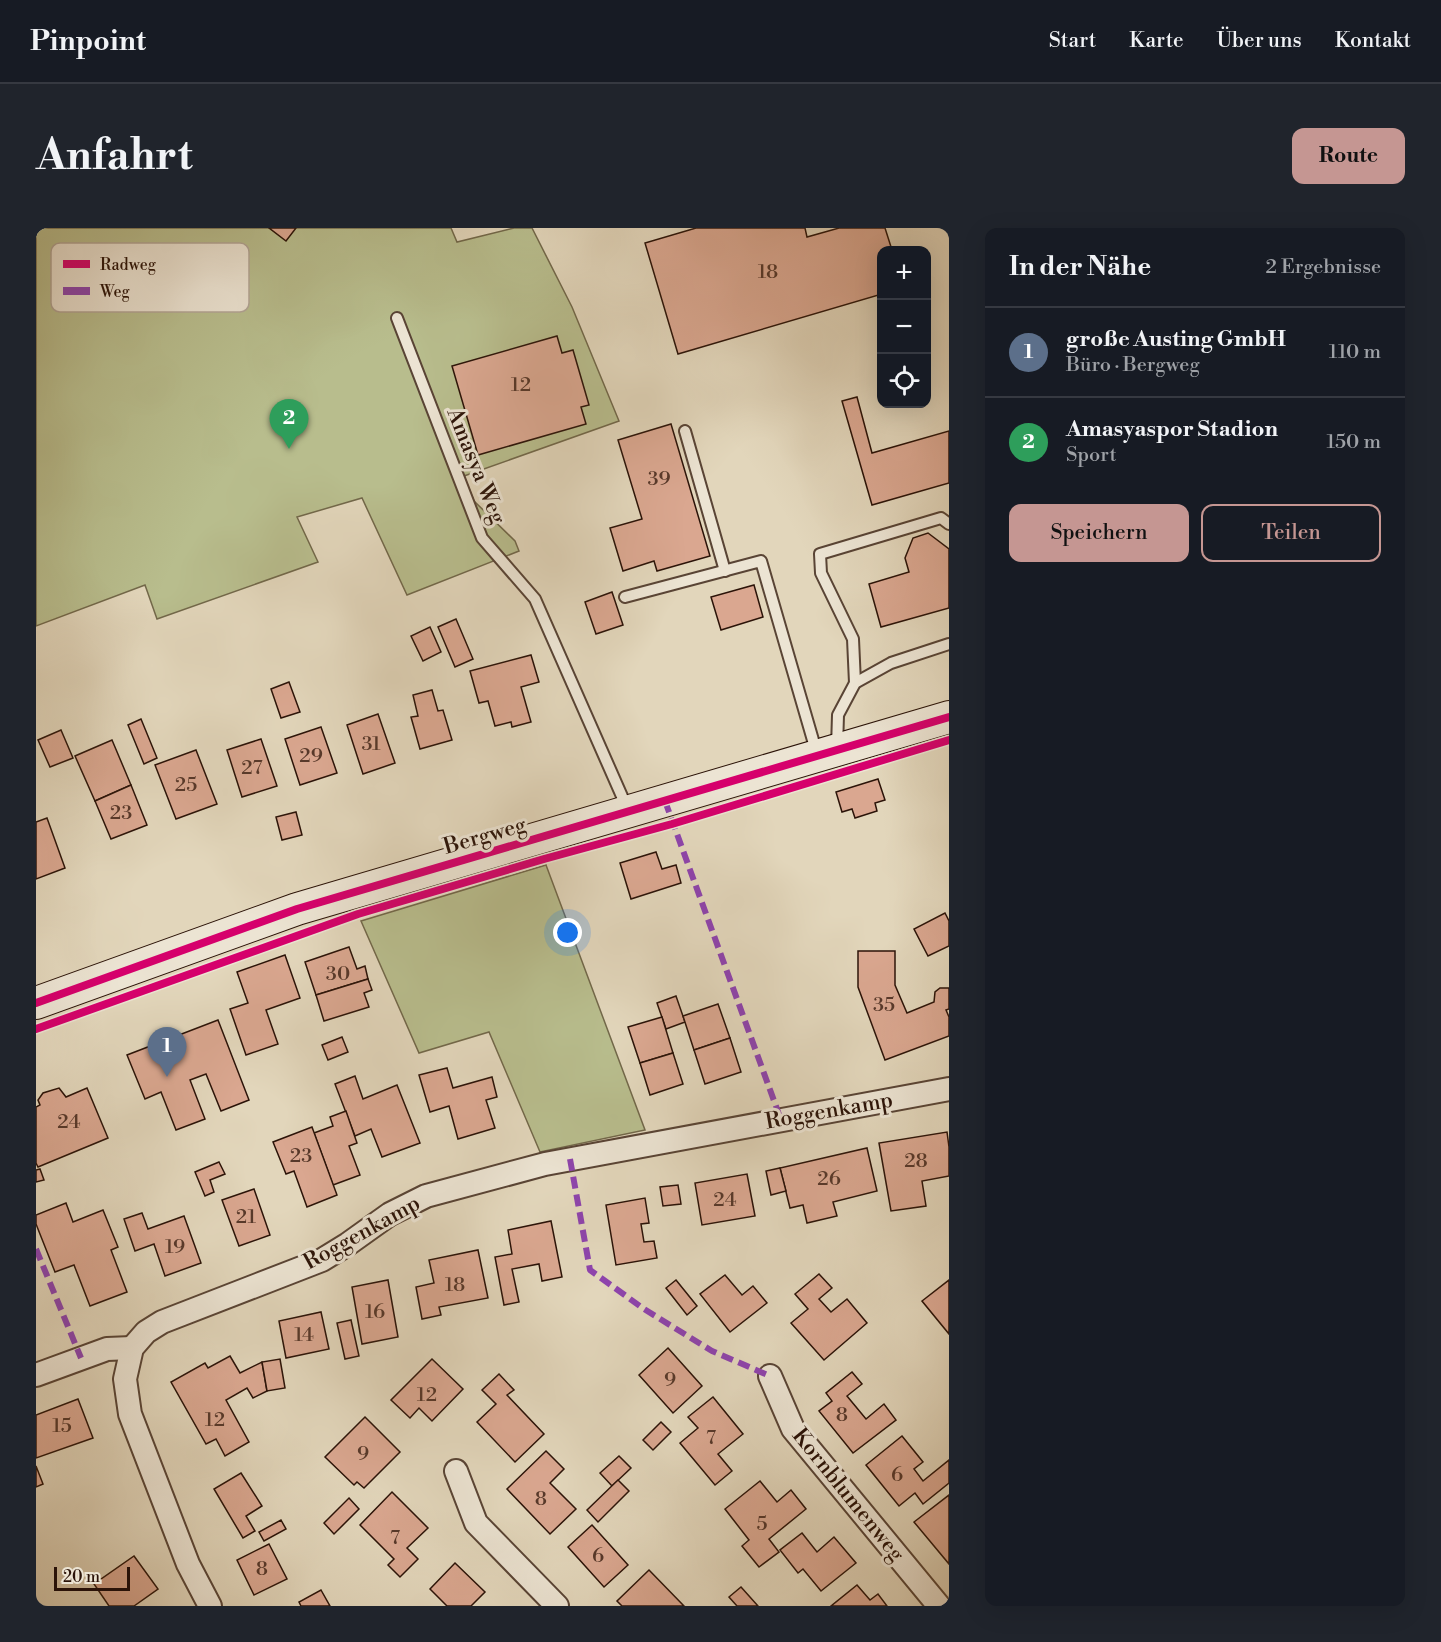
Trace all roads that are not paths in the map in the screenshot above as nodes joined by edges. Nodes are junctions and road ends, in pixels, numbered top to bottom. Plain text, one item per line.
1 (397, 318) dead end
2 (685, 431) dead end
3 (949, 524) edge
4 (725, 571) junction
5 (625, 597) dead end
6 (949, 644) edge
7 (855, 683) junction
8 (949, 717) edge
9 (827, 754) junction
10 (629, 813) junction
11 (36, 1004) edge
12 (949, 1089) edge
13 (132, 1348) junction
14 (36, 1375) edge
15 (770, 1376) dead end
16 (456, 1471) dead end
17 (210, 1606) edge
18 (557, 1606) edge
19 (939, 1606) edge

1 - 10 lane, Amasya Weg
2 - 4 lane
3 - 7 lane
4 - 5 lane
4 - 9 lane
6 - 7 lane
7 - 9 lane
8 - 9 main road, Bergweg
9 - 10 main road, Bergweg
10 - 11 main road, Bergweg
12 - 13 street, Roggenkamp
13 - 14 street
13 - 17 street
15 - 19 street, Kornblumenweg
16 - 18 street

